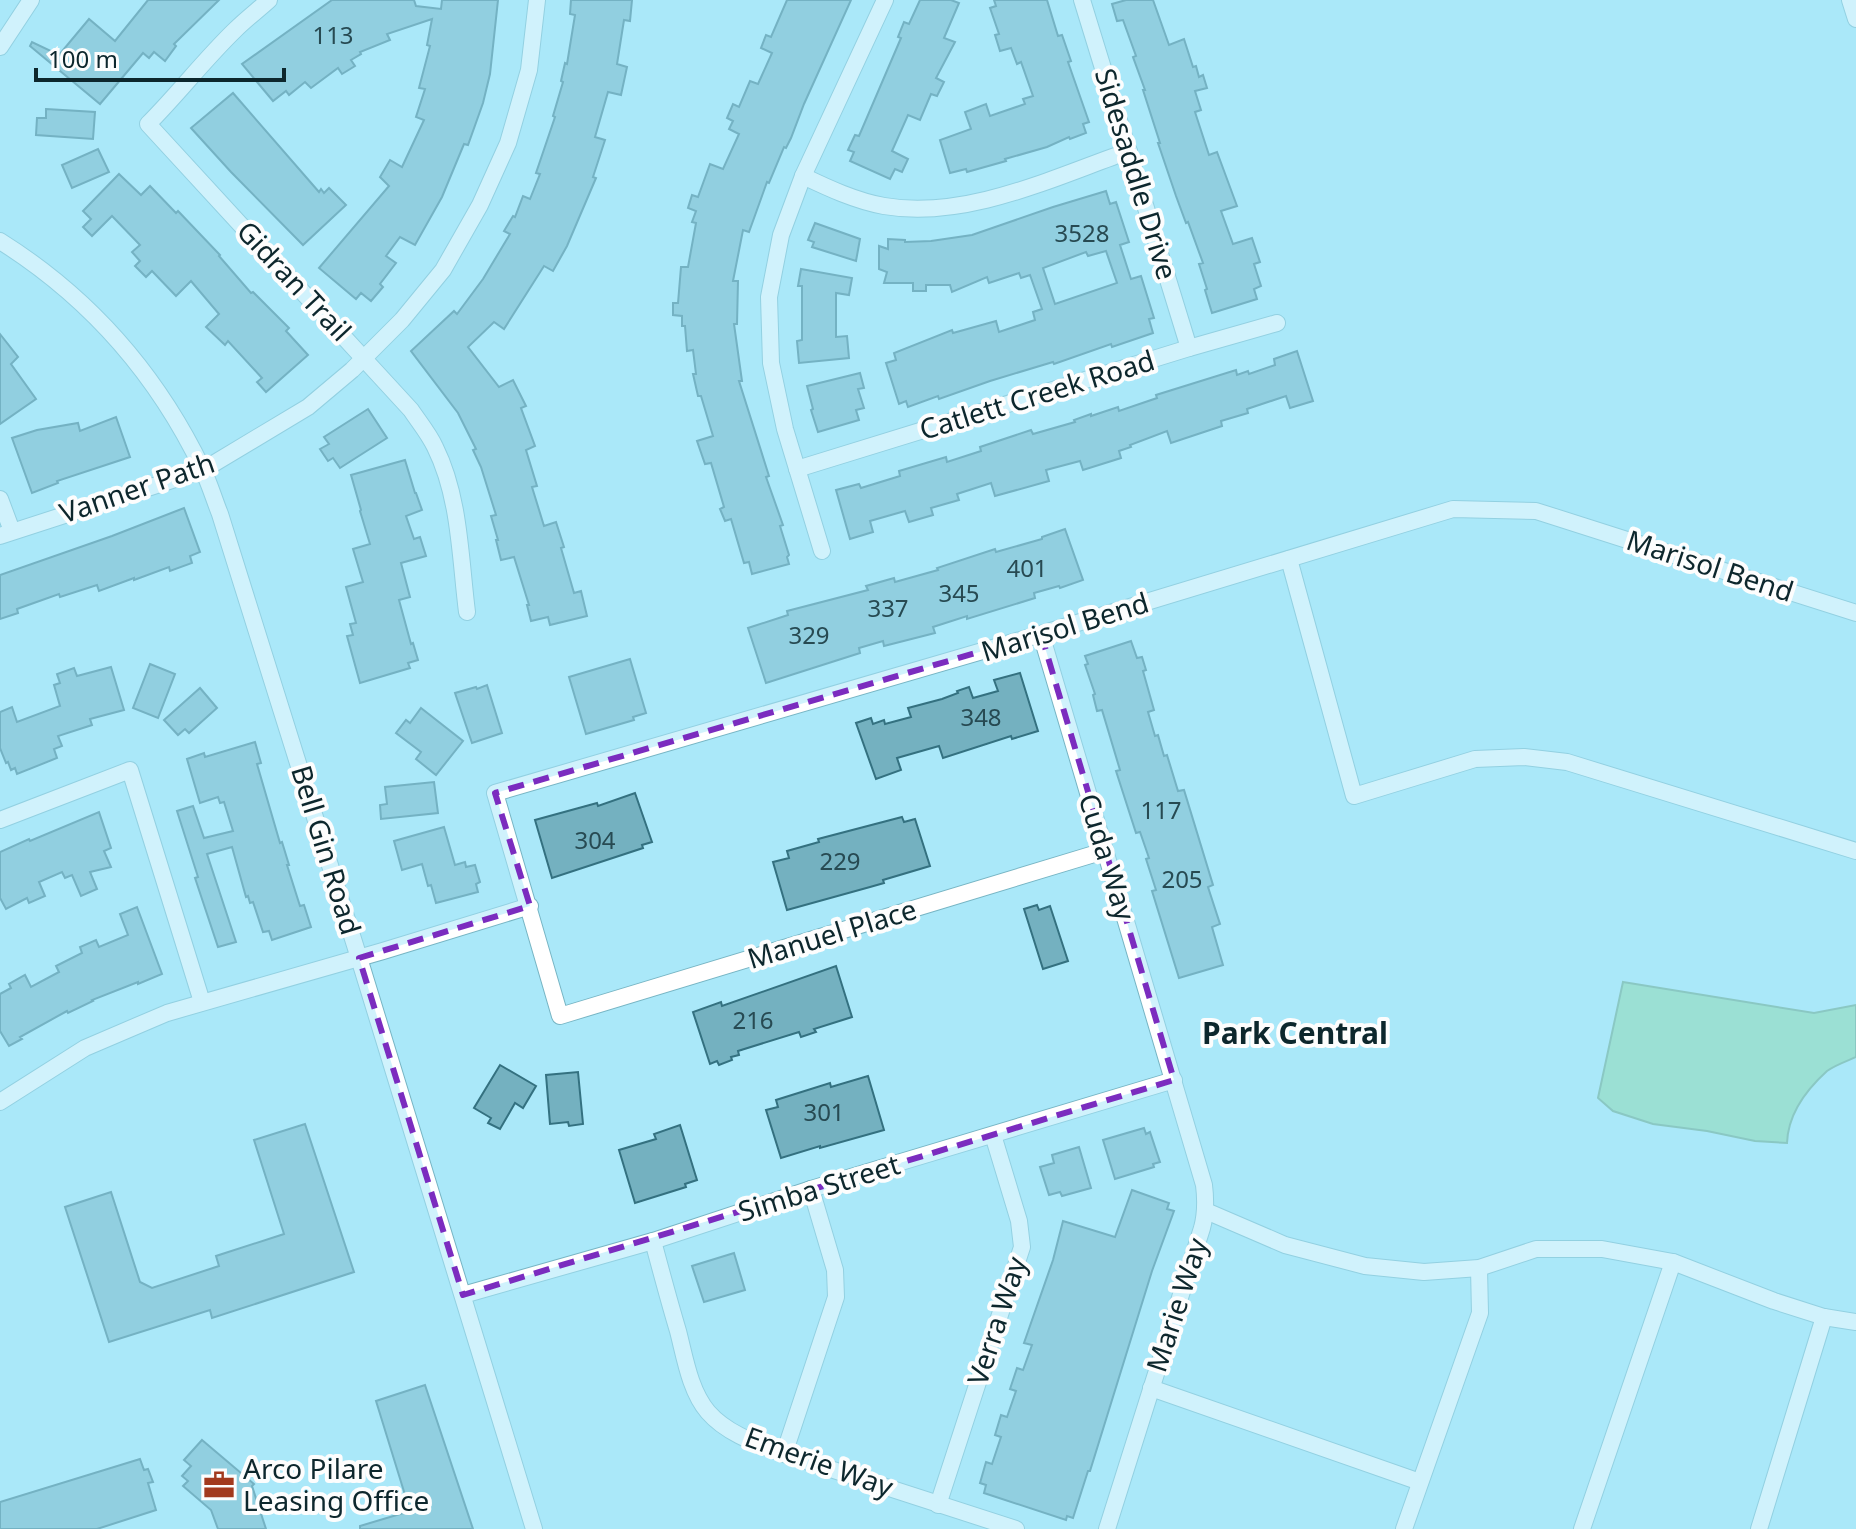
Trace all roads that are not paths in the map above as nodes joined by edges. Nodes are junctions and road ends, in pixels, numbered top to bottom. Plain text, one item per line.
1 (31, 0) edge
2 (269, 0) edge
3 (537, 0) edge
4 (885, 0) edge
5 (1082, 0) edge
6 (1850, 0) edge
7 (1856, 19) edge
8 (0, 47) edge
9 (1129, 151) junction
10 (803, 176) junction
11 (0, 241) edge
12 (1277, 323) dead end
13 (1189, 348) junction
14 (365, 357) junction
15 (797, 469) junction
16 (203, 470) junction
17 (0, 499) edge
18 (6, 533) edge
19 (822, 551) dead end
20 (1289, 559) junction
21 (467, 612) dead end
22 (1856, 613) edge
23 (1041, 634) junction
24 (0, 820) edge
25 (1104, 851) junction
26 (1856, 851) edge
27 (530, 906) junction
28 (359, 958) junction
29 (202, 1002) junction
30 (560, 1016) joint
31 (1174, 1080) junction
32 (0, 1102) edge
33 (993, 1135) junction
34 (811, 1189) junction
35 (1206, 1211) junction
36 (653, 1241) junction
37 (1673, 1262) junction
38 (1479, 1268) junction
39 (463, 1295) junction
40 (1824, 1317) junction
41 (1856, 1322) edge
42 (1151, 1388) junction
43 (784, 1454) junction
44 (1420, 1482) junction
45 (938, 1505) junction
46 (534, 1529) edge
47 (1016, 1529) edge
48 (1107, 1529) edge
49 (1404, 1529) edge
50 (1582, 1529) edge
51 (1759, 1529) edge

1 - 8 street
2 - 14 street, Gidran Trail
3 - 14 street, Vanner Path
4 - 10 street
5 - 9 street, Sidesaddle Drive
6 - 7 street
9 - 10 street
9 - 13 street, Sidesaddle Drive
10 - 15 street
11 - 16 street, Bell Gin Road
12 - 13 street, Catlett Creek Road
13 - 15 street, Catlett Creek Road
14 - 16 street, Vanner Path
14 - 21 street, Gidran Trail
15 - 19 street
16 - 18 street, Vanner Path
16 - 28 street, Bell Gin Road
17 - 18 street
20 - 22 street, Marisol Bend
20 - 23 street, Marisol Bend
20 - 26 street
23 - 25 street, Cuda Way
23 - 27 street, Marisol Bend
24 - 29 street
25 - 30 street, Manuel Place
25 - 31 street, Cuda Way
27 - 28 street
27 - 30 street, Marisol Bend
28 - 29 street
28 - 39 street, Bell Gin Road
29 - 32 street
31 - 33 street, Simba Street
31 - 35 street, Marie Way
33 - 34 street, Simba Street
33 - 45 street, Verra Way
34 - 36 street, Simba Street
34 - 43 street
35 - 38 street
35 - 42 street, Marie Way
36 - 39 street, Simba Street
36 - 43 street, Emerie Way
37 - 38 street
37 - 40 street
37 - 50 street
38 - 44 street
39 - 46 street, Bell Gin Road
40 - 41 street
40 - 51 street
42 - 44 street
42 - 48 street, Marie Way
43 - 45 street, Emerie Way
44 - 49 street
45 - 47 street, Emerie Way

